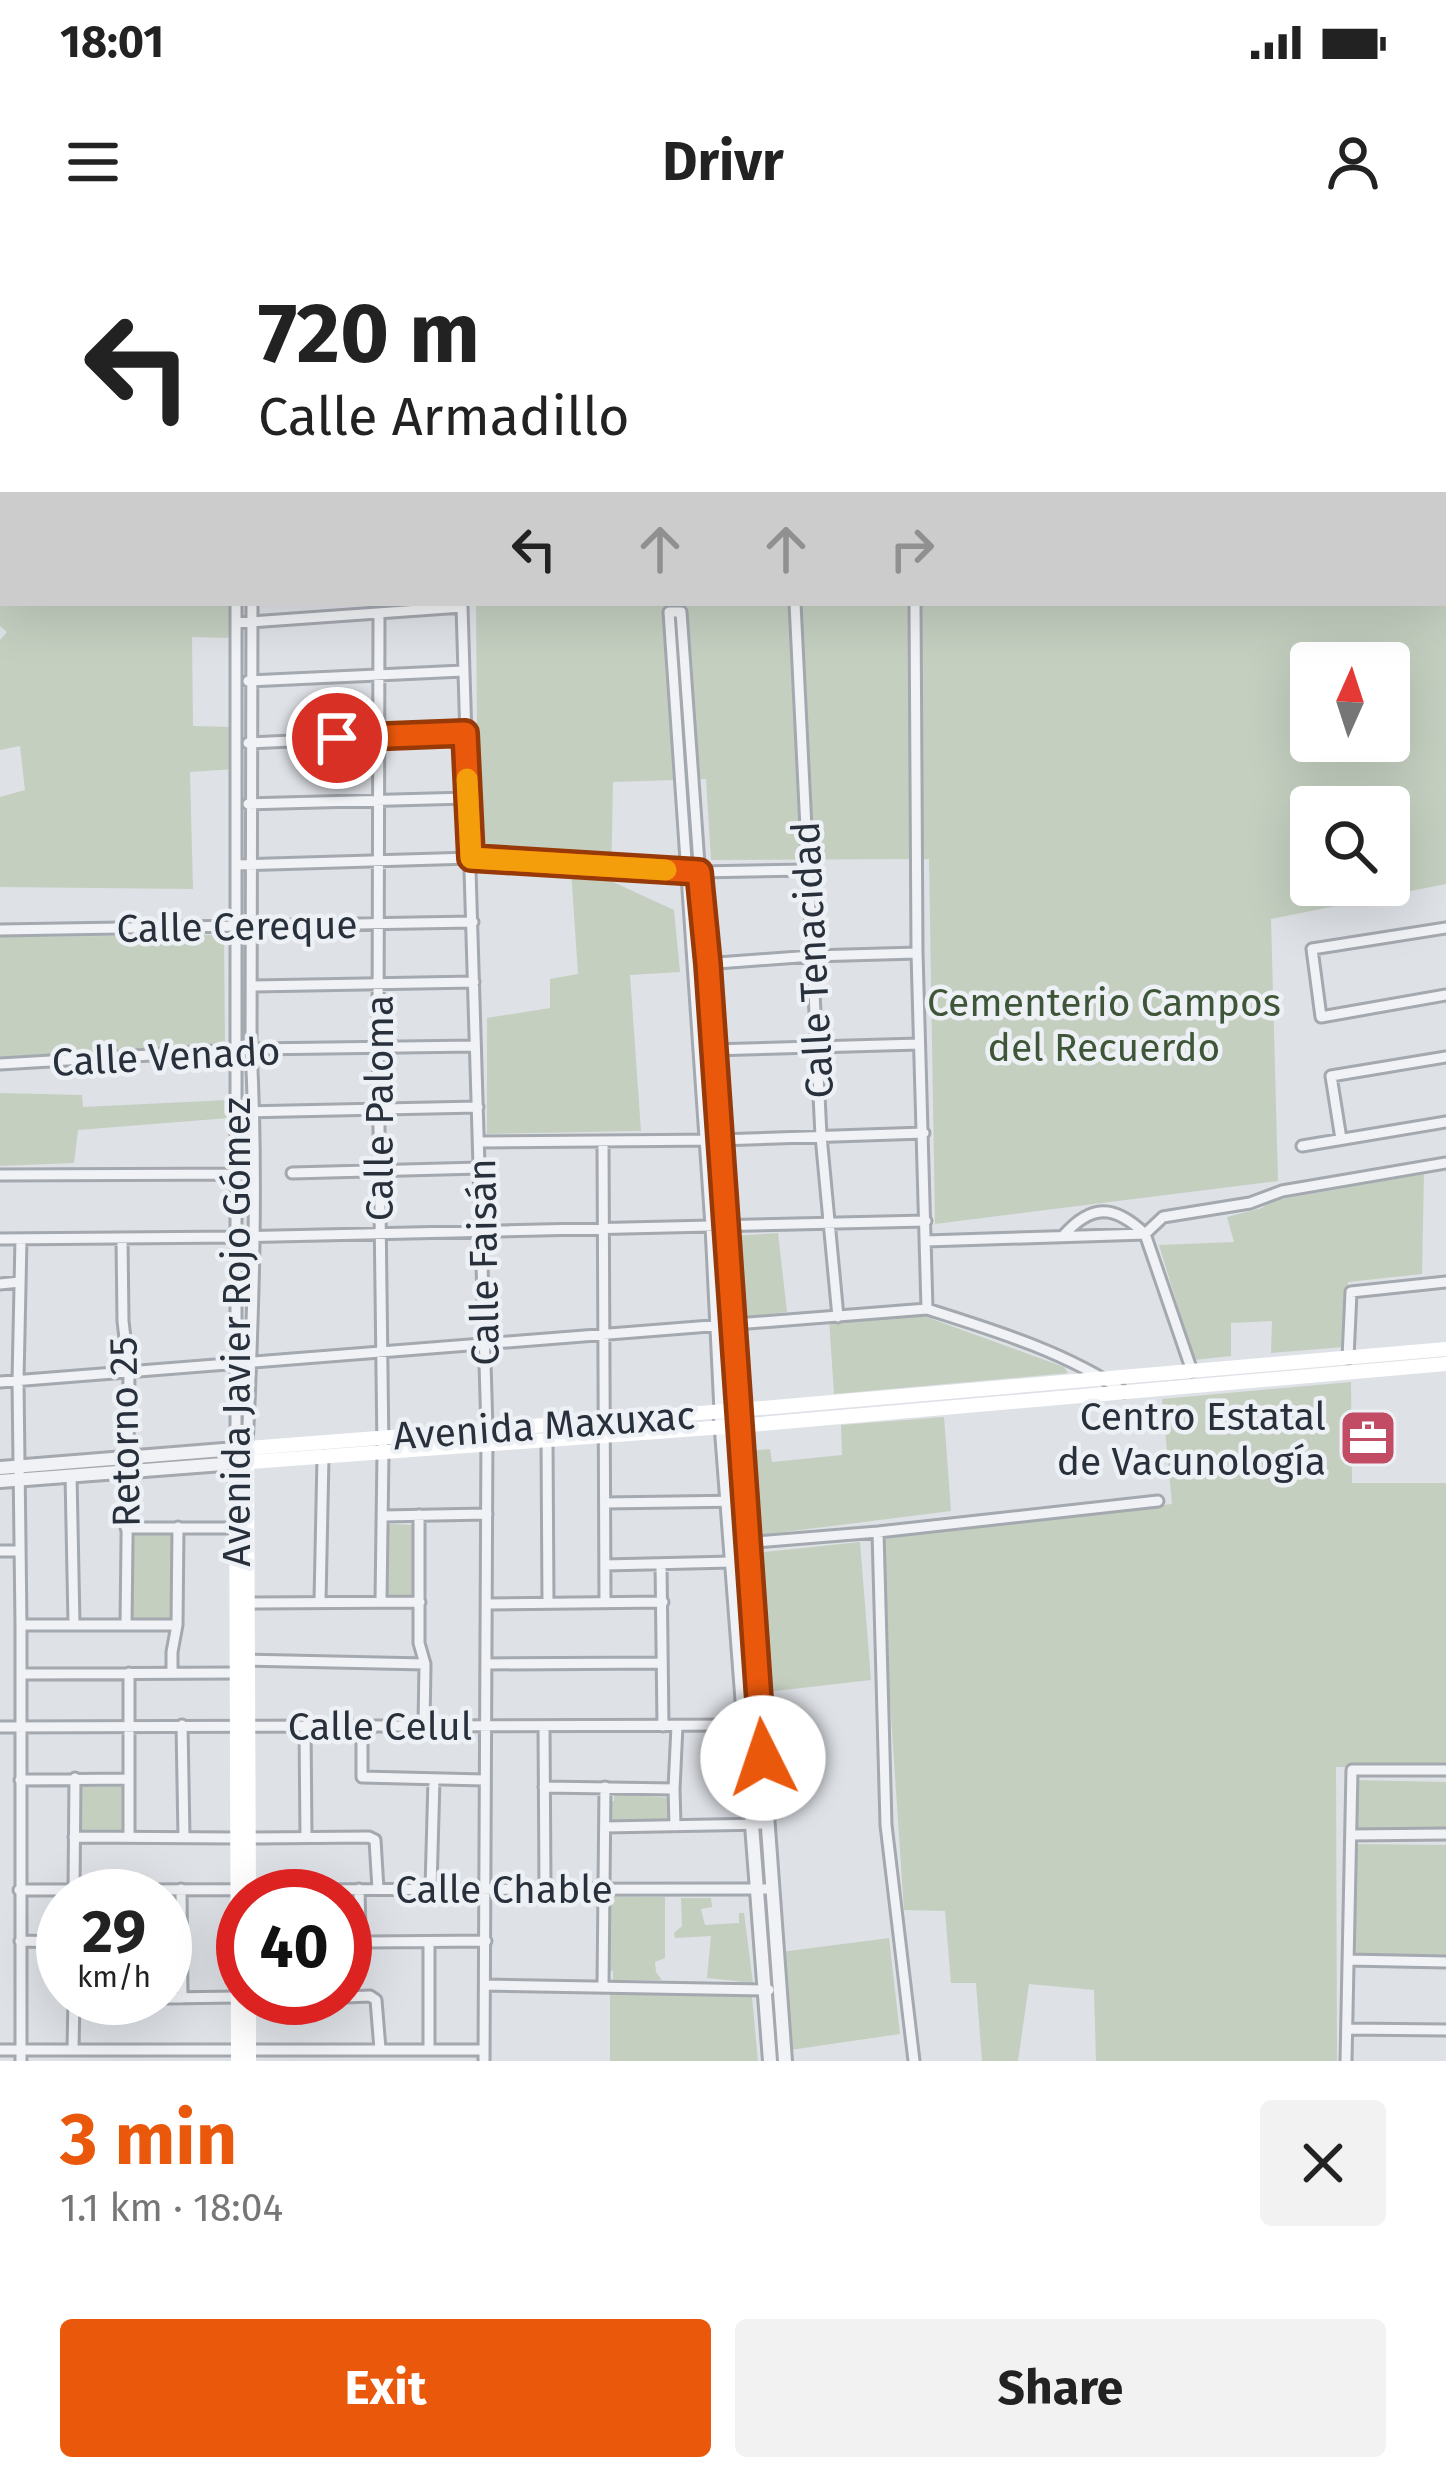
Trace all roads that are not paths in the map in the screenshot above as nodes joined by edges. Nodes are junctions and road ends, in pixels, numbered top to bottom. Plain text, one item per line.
1 (236, 606) edge
2 (252, 606) edge
3 (795, 606) edge
4 (915, 606) edge
5 (681, 607) edge
6 (382, 610) edge
7 (252, 622) junction
8 (236, 623) junction
9 (686, 668) junction
10 (673, 670) junction
11 (463, 671) junction
12 (379, 676) junction
13 (237, 680) junction
14 (252, 681) junction
15 (690, 725) junction
16 (676, 727) junction
17 (465, 733) junction
18 (379, 736) junction
19 (253, 742) junction
20 (237, 743) junction
21 (694, 787) junction
22 (680, 789) junction
23 (468, 798) junction
24 (378, 801) junction
25 (252, 804) junction
26 (236, 805) junction
27 (471, 858) junction
28 (377, 860) junction
29 (236, 865) junction
30 (252, 865) junction
31 (807, 870) junction
32 (685, 871) junction
33 (699, 872) junction
34 (473, 922) junction
35 (378, 923) junction
36 (235, 928) junction
37 (252, 928) junction
38 (1446, 928) edge
39 (0, 930) edge
40 (917, 953) junction
41 (812, 956) junction
42 (708, 964) junction
43 (693, 965) junction
44 (474, 982) junction
45 (378, 984) junction
46 (251, 986) junction
47 (1446, 995) edge
48 (920, 1044) junction
49 (476, 1046) junction
50 (816, 1046) junction
51 (377, 1048) junction
52 (251, 1049) junction
53 (714, 1050) junction
54 (699, 1051) junction
55 (236, 1052) junction
56 (1446, 1058) edge
57 (0, 1064) edge
58 (478, 1107) junction
59 (379, 1110) junction
60 (236, 1112) junction
61 (254, 1112) junction
62 (1446, 1122) edge
63 (924, 1133) junction
64 (821, 1136) junction
65 (1341, 1139) junction
66 (705, 1140) junction
67 (719, 1140) junction
68 (480, 1142) junction
69 (603, 1142) junction
70 (1302, 1146) dead end
71 (1446, 1163) edge
72 (480, 1168) junction
73 (380, 1169) junction
74 (292, 1172) dead end
75 (0, 1174) edge
76 (236, 1174) junction
77 (252, 1174) junction
78 (926, 1221) junction
79 (829, 1222) junction
80 (711, 1226) junction
81 (726, 1226) junction
82 (604, 1228) junction
83 (482, 1231) junction
84 (379, 1233) junction
85 (1144, 1234) junction
86 (252, 1236) junction
87 (1063, 1236) junction
88 (236, 1237) junction
89 (0, 1239) edge
90 (21, 1239) junction
91 (122, 1239) junction
92 (926, 1241) junction
93 (20, 1282) junction
94 (1446, 1282) edge
95 (0, 1284) edge
96 (927, 1309) junction
97 (838, 1317) junction
98 (733, 1326) junction
99 (716, 1327) junction
100 (606, 1335) junction
101 (484, 1345) junction
102 (1446, 1349) edge
103 (380, 1354) junction
104 (251, 1362) junction
105 (237, 1363) junction
106 (1446, 1364) edge
107 (1349, 1365) junction
108 (1192, 1371) junction
109 (129, 1372) junction
110 (1104, 1378) junction
111 (18, 1381) junction
112 (0, 1382) edge
113 (1124, 1392) junction
114 (738, 1418) junction
115 (721, 1419) junction
116 (603, 1428) junction
117 (487, 1437) junction
118 (547, 1440) junction
119 (382, 1445) junction
120 (284, 1452) junction
121 (242, 1456) junction
122 (323, 1457) junction
123 (127, 1464) junction
124 (0, 1468) edge
125 (20, 1473) junction
126 (71, 1475) junction
127 (0, 1480) edge
128 (727, 1501) junction
129 (744, 1501) junction
130 (1158, 1501) dead end
131 (605, 1503) junction
132 (487, 1514) junction
133 (419, 1515) junction
134 (383, 1516) junction
135 (178, 1527) junction
136 (126, 1528) junction
137 (236, 1528) junction
138 (878, 1532) junction
139 (730, 1544) junction
140 (747, 1545) junction
141 (0, 1551) edge
142 (20, 1551) junction
143 (732, 1562) junction
144 (661, 1564) junction
145 (605, 1565) junction
146 (320, 1601) junction
147 (381, 1601) junction
148 (663, 1601) junction
149 (242, 1602) junction
150 (420, 1602) junction
151 (605, 1602) junction
152 (548, 1603) junction
153 (488, 1604) junction
154 (74, 1624) junction
155 (178, 1624) junction
156 (21, 1625) junction
157 (126, 1625) junction
158 (248, 1660) junction
159 (662, 1663) junction
160 (425, 1664) junction
161 (486, 1664) junction
162 (128, 1672) junction
163 (172, 1673) junction
164 (236, 1673) junction
165 (22, 1674) junction
166 (182, 1725) junction
167 (760, 1725) junction
168 (128, 1726) junction
169 (243, 1726) junction
170 (305, 1726) junction
171 (362, 1726) junction
172 (424, 1726) junction
173 (485, 1726) junction
174 (544, 1726) junction
175 (662, 1726) junction
176 (677, 1726) junction
177 (744, 1726) junction
178 (0, 1727) edge
179 (21, 1727) junction
180 (1446, 1770) edge
181 (76, 1778) junction
182 (128, 1779) junction
183 (434, 1779) junction
184 (20, 1780) junction
185 (484, 1780) junction
186 (544, 1787) junction
187 (605, 1787) junction
188 (674, 1789) junction
189 (768, 1824) junction
190 (752, 1825) junction
191 (675, 1826) junction
192 (605, 1827) junction
193 (1446, 1834) edge
194 (1351, 1835) junction
195 (74, 1837) junction
196 (130, 1837) junction
197 (184, 1837) junction
198 (306, 1837) junction
199 (243, 1838) junction
200 (74, 1869) edge
201 (244, 1869) edge
202 (431, 1888) junction
203 (484, 1888) junction
204 (545, 1888) junction
205 (757, 1888) junction
206 (372, 1889) edge
207 (378, 1889) junction
208 (604, 1889) junction
209 (772, 1889) junction
210 (19, 1890) junction
211 (36, 1890) edge
212 (20, 1941) junction
213 (36, 1941) edge
214 (486, 1941) junction
215 (372, 1942) edge
216 (429, 1943) junction
217 (1348, 1960) junction
218 (1446, 1962) edge
219 (485, 1985) junction
220 (603, 1985) junction
221 (764, 1990) junction
222 (780, 1990) junction
223 (372, 1997) edge
224 (74, 2025) edge
225 (1347, 2029) junction
226 (1446, 2030) edge
227 (380, 2049) junction
228 (430, 2049) junction
229 (0, 2050) edge
230 (74, 2050) junction
231 (21, 2055) edge
232 (132, 2055) edge
233 (182, 2055) edge
234 (243, 2055) edge
235 (307, 2055) edge
236 (360, 2055) edge
237 (484, 2055) edge
238 (770, 2061) edge
239 (785, 2061) edge
240 (914, 2061) edge
241 (1346, 2061) edge

1 - 8 street, Avenida Javier Rojo Gómez
2 - 7 street, Avenida Javier Rojo Gómez
3 - 31 street, Calle Tenacidad
4 - 40 street
5 - 9 street
5 - 10 street
6 - 7 street
6 - 11 street, Calle Faisán
6 - 12 street, Calle Paloma
7 - 8 street
7 - 14 street, Avenida Javier Rojo Gómez
8 - 13 street, Avenida Javier Rojo Gómez
9 - 10 street
9 - 15 street
10 - 16 street
11 - 12 street
11 - 17 street, Calle Faisán
12 - 14 street
12 - 18 street, Calle Paloma
13 - 14 street
13 - 20 street, Avenida Javier Rojo Gómez
14 - 19 street, Avenida Javier Rojo Gómez
15 - 16 street
15 - 21 street
16 - 22 street
17 - 18 street
17 - 23 street, Calle Faisán
18 - 19 street
18 - 24 street, Calle Paloma
19 - 20 street
19 - 25 street, Avenida Javier Rojo Gómez
20 - 26 street, Avenida Javier Rojo Gómez
21 - 22 street
21 - 33 street
22 - 32 street
23 - 24 street
23 - 27 street, Calle Faisán
24 - 25 street
24 - 28 street, Calle Paloma
25 - 26 street
25 - 30 street, Avenida Javier Rojo Gómez
26 - 29 street, Avenida Javier Rojo Gómez
27 - 28 street
27 - 32 street
27 - 34 street, Calle Faisán
28 - 30 street
28 - 35 street, Calle Paloma
29 - 30 street
29 - 36 street, Avenida Javier Rojo Gómez
30 - 37 street, Avenida Javier Rojo Gómez
31 - 33 street
31 - 41 street, Calle Tenacidad
32 - 33 street
32 - 43 street
33 - 42 street
34 - 35 street, Calle Cereque
34 - 44 street, Calle Faisán
35 - 37 street, Calle Cereque
35 - 45 street, Calle Paloma
36 - 37 street, Calle Cereque
36 - 39 street, Calle Cereque
36 - 55 street, Avenida Javier Rojo Gómez
37 - 46 street, Avenida Javier Rojo Gómez
38 - 47 street
40 - 41 street
40 - 48 street
41 - 42 street
41 - 50 street, Calle Tenacidad
42 - 43 street
42 - 53 street
43 - 54 street
44 - 45 street
44 - 49 street, Calle Faisán
45 - 46 street
45 - 51 street, Calle Paloma
46 - 52 street, Avenida Javier Rojo Gómez
48 - 50 street
48 - 63 street
49 - 51 street, Calle Venado
49 - 58 street, Calle Faisán
50 - 53 street
50 - 64 street, Calle Tenacidad
51 - 52 street, Calle Venado
51 - 59 street, Calle Paloma
52 - 55 street, Calle Venado
52 - 61 street, Avenida Javier Rojo Gómez
53 - 54 street
53 - 67 street
54 - 66 street
55 - 57 street, Calle Venado
55 - 60 street, Avenida Javier Rojo Gómez
56 - 65 street
58 - 59 street
58 - 68 street, Calle Faisán
59 - 61 street
59 - 73 street, Calle Paloma
60 - 61 street
60 - 76 street, Avenida Javier Rojo Gómez
61 - 77 street, Avenida Javier Rojo Gómez
62 - 65 street
63 - 64 street
63 - 78 street
64 - 67 street
64 - 79 street, Calle Tenacidad
65 - 70 street
66 - 67 street
66 - 69 street
66 - 80 street
67 - 81 street
68 - 69 street
68 - 72 street, Calle Faisán
69 - 82 street
71 - 85 street
72 - 73 street
72 - 83 street, Calle Faisán
73 - 74 street
73 - 84 street, Calle Paloma
75 - 76 street
76 - 77 street
76 - 88 street, Avenida Javier Rojo Gómez
77 - 86 street, Avenida Javier Rojo Gómez
78 - 79 street
78 - 92 street
79 - 81 street
79 - 97 street, Calle Tenacidad
80 - 81 street
80 - 82 street
80 - 99 street
81 - 98 street
82 - 83 street
82 - 100 street
83 - 84 street
83 - 101 street, Calle Faisán
84 - 86 street
84 - 103 street, Calle Paloma
85 - 87 street
85 - 87 street
85 - 108 street
86 - 88 street
86 - 104 street, Avenida Javier Rojo Gómez
87 - 92 street
88 - 91 street
88 - 105 street, Avenida Javier Rojo Gómez
89 - 90 street
90 - 91 street
90 - 93 street
91 - 109 street, Retorno 25
92 - 96 street
93 - 95 street
93 - 111 street
94 - 107 street
96 - 97 street
96 - 110 street
97 - 98 street
98 - 99 street
98 - 114 street
99 - 100 street
99 - 115 street
100 - 101 street
100 - 116 street
101 - 103 street
101 - 117 street, Calle Faisán
102 - 107 main road, Avenida Maxuxac
103 - 104 street
103 - 119 street, Calle Paloma
104 - 105 street
104 - 121 street, Avenida Javier Rojo Gómez
105 - 109 street
105 - 121 street, Avenida Javier Rojo Gómez
106 - 107 main road, Avenida Maxuxac
107 - 108 main road, Avenida Maxuxac
107 - 113 main road, Avenida Maxuxac
108 - 110 main road, Avenida Maxuxac
109 - 111 street
109 - 123 street, Retorno 25
110 - 113 street
110 - 114 main road, Avenida Maxuxac
111 - 112 street
111 - 125 street
113 - 114 main road, Avenida Maxuxac
114 - 115 main road, Avenida Maxuxac
114 - 129 street
115 - 116 main road, Avenida Maxuxac
115 - 128 street
116 - 117 main road, Avenida Maxuxac
116 - 118 main road, Avenida Maxuxac
116 - 131 street
117 - 118 main road, Avenida Maxuxac
117 - 119 main road, Avenida Maxuxac
117 - 132 street, Calle Faisán
118 - 152 street
119 - 120 main road, Avenida Maxuxac
119 - 122 main road, Avenida Maxuxac
119 - 134 street, Calle Paloma
120 - 121 main road, Avenida Maxuxac
120 - 122 main road, Avenida Maxuxac
121 - 123 street, Avenida Maxuxac
121 - 137 main road, Avenida Javier Rojo Gómez
121 - 149 main road, Avenida Javier Rojo Gómez
122 - 146 street
123 - 125 street, Avenida Maxuxac
123 - 126 street, Avenida Maxuxac
123 - 136 street, Retorno 25
124 - 125 street, Avenida Maxuxac
125 - 126 street, Avenida Maxuxac
125 - 127 street, Avenida Maxuxac
125 - 142 street
126 - 154 street
128 - 129 street
128 - 131 street
128 - 139 street
129 - 140 street
130 - 138 street
131 - 145 street
132 - 133 street
132 - 153 street, Calle Faisán
133 - 134 street
133 - 150 street
134 - 147 street, Calle Paloma
135 - 136 street
135 - 137 street
135 - 155 street
136 - 157 street, Retorno 25
137 - 149 main road, Avenida Javier Rojo Gómez
138 - 140 street
138 - 240 street
139 - 140 street
139 - 143 street
140 - 167 street
141 - 142 street
142 - 156 street
143 - 144 street
143 - 177 street
144 - 145 street
144 - 148 street
145 - 151 street
146 - 147 street
146 - 149 street
147 - 150 street
148 - 151 street
148 - 159 street
149 - 158 main road, Avenida Javier Rojo Gómez
149 - 164 main road, Avenida Javier Rojo Gómez
150 - 160 street
151 - 152 street
152 - 153 street
153 - 161 street, Calle Faisán
154 - 156 street
154 - 157 street
155 - 157 street
155 - 163 street
156 - 165 street
158 - 160 street
158 - 169 main road, Avenida Javier Rojo Gómez
159 - 161 street
159 - 175 street
160 - 172 street
161 - 173 street, Calle Faisán
162 - 163 street
162 - 165 street
162 - 168 street
163 - 164 street
164 - 169 main road, Avenida Javier Rojo Gómez
165 - 179 street
166 - 168 street, Calle Celul
166 - 169 street, Calle Celul
166 - 197 street
167 - 177 street, Calle Celul
167 - 189 street
168 - 179 street, Calle Celul
168 - 182 street
169 - 170 street, Calle Celul
169 - 199 main road, Avenida Javier Rojo Gómez
170 - 171 street, Calle Celul
170 - 198 street
171 - 172 street, Calle Celul
171 - 183 street
172 - 173 street, Calle Celul
173 - 174 street, Calle Celul
173 - 185 street, Calle Faisán
174 - 175 street, Calle Celul
174 - 186 street
175 - 176 street, Calle Celul
176 - 177 street, Calle Celul
176 - 188 street
177 - 190 street
178 - 179 street, Calle Celul
179 - 184 street
180 - 194 street
181 - 182 street
181 - 184 street
181 - 195 street
182 - 196 street
183 - 185 street
183 - 202 street
184 - 210 street
185 - 203 street, Calle Faisán
186 - 187 street
186 - 204 street
187 - 188 street
187 - 192 street
188 - 191 street
189 - 190 street
189 - 209 street
190 - 191 street
190 - 205 street
191 - 192 street
192 - 208 street
193 - 194 street
194 - 217 street
195 - 196 street
195 - 200 street
196 - 197 street
197 - 199 street
198 - 199 street
198 - 207 street
199 - 201 main road, Avenida Javier Rojo Gómez
202 - 203 street, Calle Chable
202 - 207 street, Calle Chable
203 - 204 street, Calle Chable
203 - 214 street, Calle Faisán
204 - 208 street, Calle Chable
205 - 208 street, Calle Chable
205 - 209 street, Calle Chable
205 - 221 street
206 - 207 street, Calle Chable
208 - 220 street
209 - 222 street
210 - 211 street, Calle Chable
210 - 212 street
212 - 213 street
212 - 231 street
214 - 216 street
214 - 219 street, Calle Faisán
215 - 216 street
216 - 228 street
217 - 218 street
217 - 225 street
219 - 220 street
219 - 237 street, Calle Faisán
220 - 221 street
221 - 222 street
221 - 238 street
222 - 239 street
223 - 227 street
224 - 230 street
225 - 226 street
225 - 241 street
227 - 228 street
227 - 236 street
228 - 237 street
229 - 231 street
230 - 231 street
230 - 232 street
232 - 233 street
233 - 234 street
234 - 235 street
235 - 236 street

